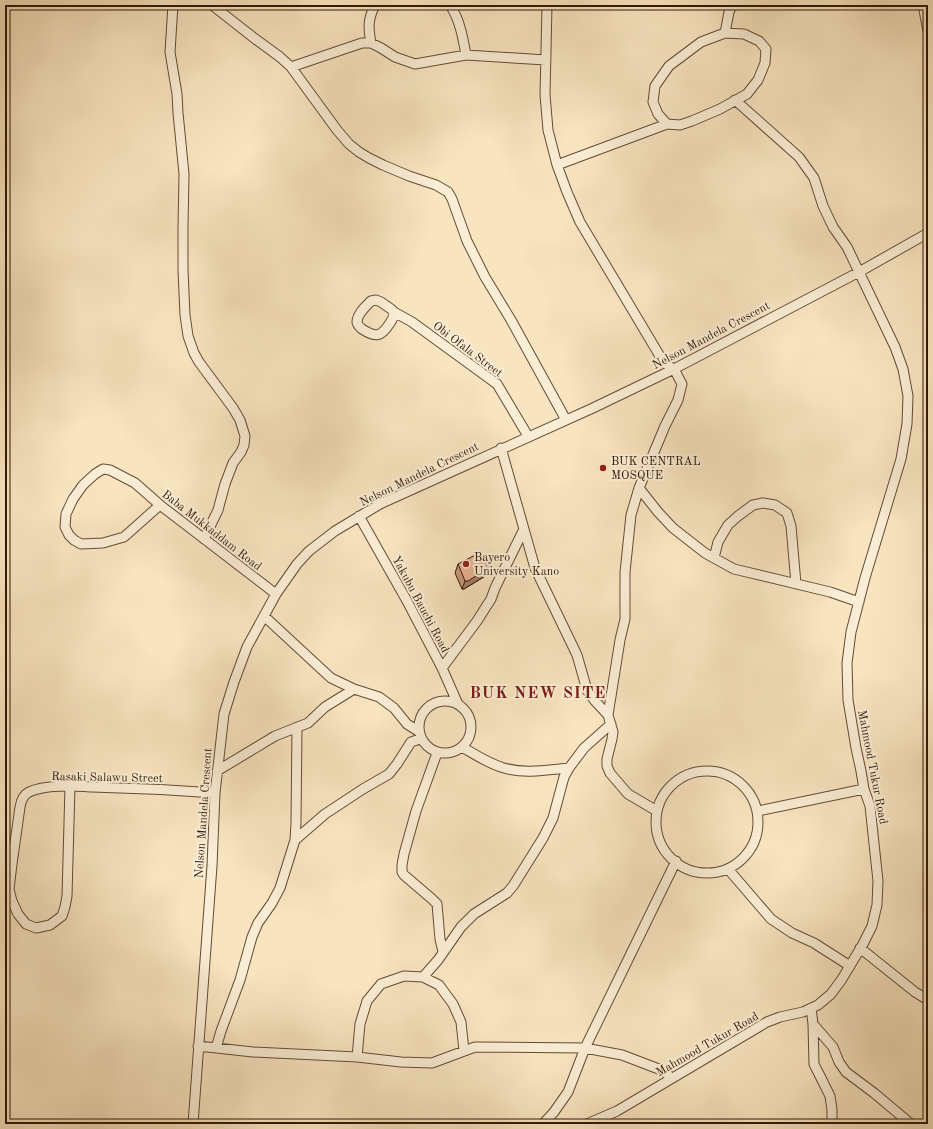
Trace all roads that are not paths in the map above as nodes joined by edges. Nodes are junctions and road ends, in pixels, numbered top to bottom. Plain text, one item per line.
1 (173, 5) edge
2 (212, 5) edge
3 (375, 5) edge
4 (450, 5) edge
5 (547, 5) edge
6 (732, 5) edge
7 (923, 5) edge
8 (928, 31) edge
9 (725, 33) junction
10 (371, 43) junction
11 (466, 55) junction
12 (546, 60) junction
13 (291, 67) junction
14 (735, 100) junction
15 (667, 124) junction
16 (557, 165) junction
17 (928, 233) edge
18 (859, 272) junction
19 (394, 312) dead end
20 (674, 369) junction
21 (566, 420) junction
22 (528, 436) junction
23 (501, 448) junction
24 (639, 488) junction
25 (160, 505) junction
26 (359, 516) junction
27 (524, 529) junction
28 (204, 539) junction
29 (714, 558) junction
30 (796, 584) junction
31 (276, 594) junction
32 (859, 602) junction
33 (264, 616) junction
34 (442, 668) junction
35 (354, 689) junction
36 (458, 704) junction
37 (610, 720) junction
38 (297, 727) junction
39 (419, 735) junction
40 (462, 747) junction
41 (437, 753) junction
42 (569, 768) junction
43 (217, 771) junction
44 (70, 786) junction
45 (864, 789) junction
46 (214, 793) junction
47 (657, 811) junction
48 (758, 811) junction
49 (294, 840) junction
50 (676, 861) junction
51 (728, 868) junction
52 (860, 948) junction
53 (443, 952) junction
54 (850, 966) junction
55 (423, 976) junction
56 (928, 1000) edge
57 (811, 1008) junction
58 (813, 1024) junction
59 (198, 1046) junction
60 (216, 1048) junction
61 (585, 1048) junction
62 (464, 1051) junction
63 (357, 1057) junction
64 (671, 1078) junction
65 (193, 1124) edge
66 (543, 1124) edge
67 (587, 1124) edge
68 (832, 1124) edge
69 (911, 1124) edge

1 - 28 street
2 - 13 street
3 - 10 street
4 - 11 street
5 - 12 street
6 - 9 street
7 - 8 street
9 - 14 street
9 - 15 street
10 - 11 street
10 - 13 street
11 - 12 street
12 - 16 street
13 - 21 street
14 - 15 street
14 - 18 street, Mahmood Tukur Road
15 - 16 street
16 - 20 street
17 - 18 street, Nelson Mandela Crescent
18 - 20 street, Nelson Mandela Crescent
18 - 32 street, Mahmood Tukur Road
19 - 22 street, Obi Ofala Street
20 - 21 street, Nelson Mandela Crescent
20 - 24 street
21 - 22 street, Nelson Mandela Crescent
22 - 23 street, Nelson Mandela Crescent
23 - 26 street, Nelson Mandela Crescent
23 - 27 street
24 - 29 street
24 - 37 street
25 - 25 street, Baba Mukkaddam Road
25 - 28 street, Baba Mukkaddam Road
26 - 31 street, Nelson Mandela Crescent
26 - 34 street, Yakubu Bauchi Road
27 - 34 street
27 - 37 street
28 - 31 street, Baba Mukkaddam Road
29 - 30 street
29 - 30 street
30 - 32 street
31 - 33 street, Nelson Mandela Crescent
32 - 45 street, Mahmood Tukur Road
33 - 35 street
33 - 43 street, Nelson Mandela Crescent
34 - 36 street, Yakubu Bauchi Road
35 - 38 street
35 - 39 street
36 - 39 street
36 - 40 street
37 - 42 street
37 - 47 street
38 - 43 street
38 - 49 street
39 - 41 street
39 - 49 street
40 - 41 street
40 - 42 street
41 - 53 street
42 - 53 street
43 - 46 street, Nelson Mandela Crescent
44 - 44 street, Rasaki Salawu Street
44 - 46 street, Rasaki Salawu Street
45 - 48 street
45 - 52 street, Mahmood Tukur Road
46 - 59 street, Nelson Mandela Crescent
47 - 48 street
47 - 50 street
48 - 51 street
49 - 60 street
50 - 51 street
50 - 61 street
51 - 54 street
52 - 54 street, Mahmood Tukur Road
52 - 56 street
53 - 55 street
54 - 57 street, Mahmood Tukur Road
55 - 62 street
55 - 63 street
57 - 58 street
57 - 64 street, Mahmood Tukur Road
58 - 68 street
58 - 69 street
59 - 60 street
59 - 65 street, Nelson Mandela Crescent
60 - 63 street
61 - 62 street
61 - 64 street
61 - 66 street
62 - 63 street
64 - 67 street, Mahmood Tukur Road

